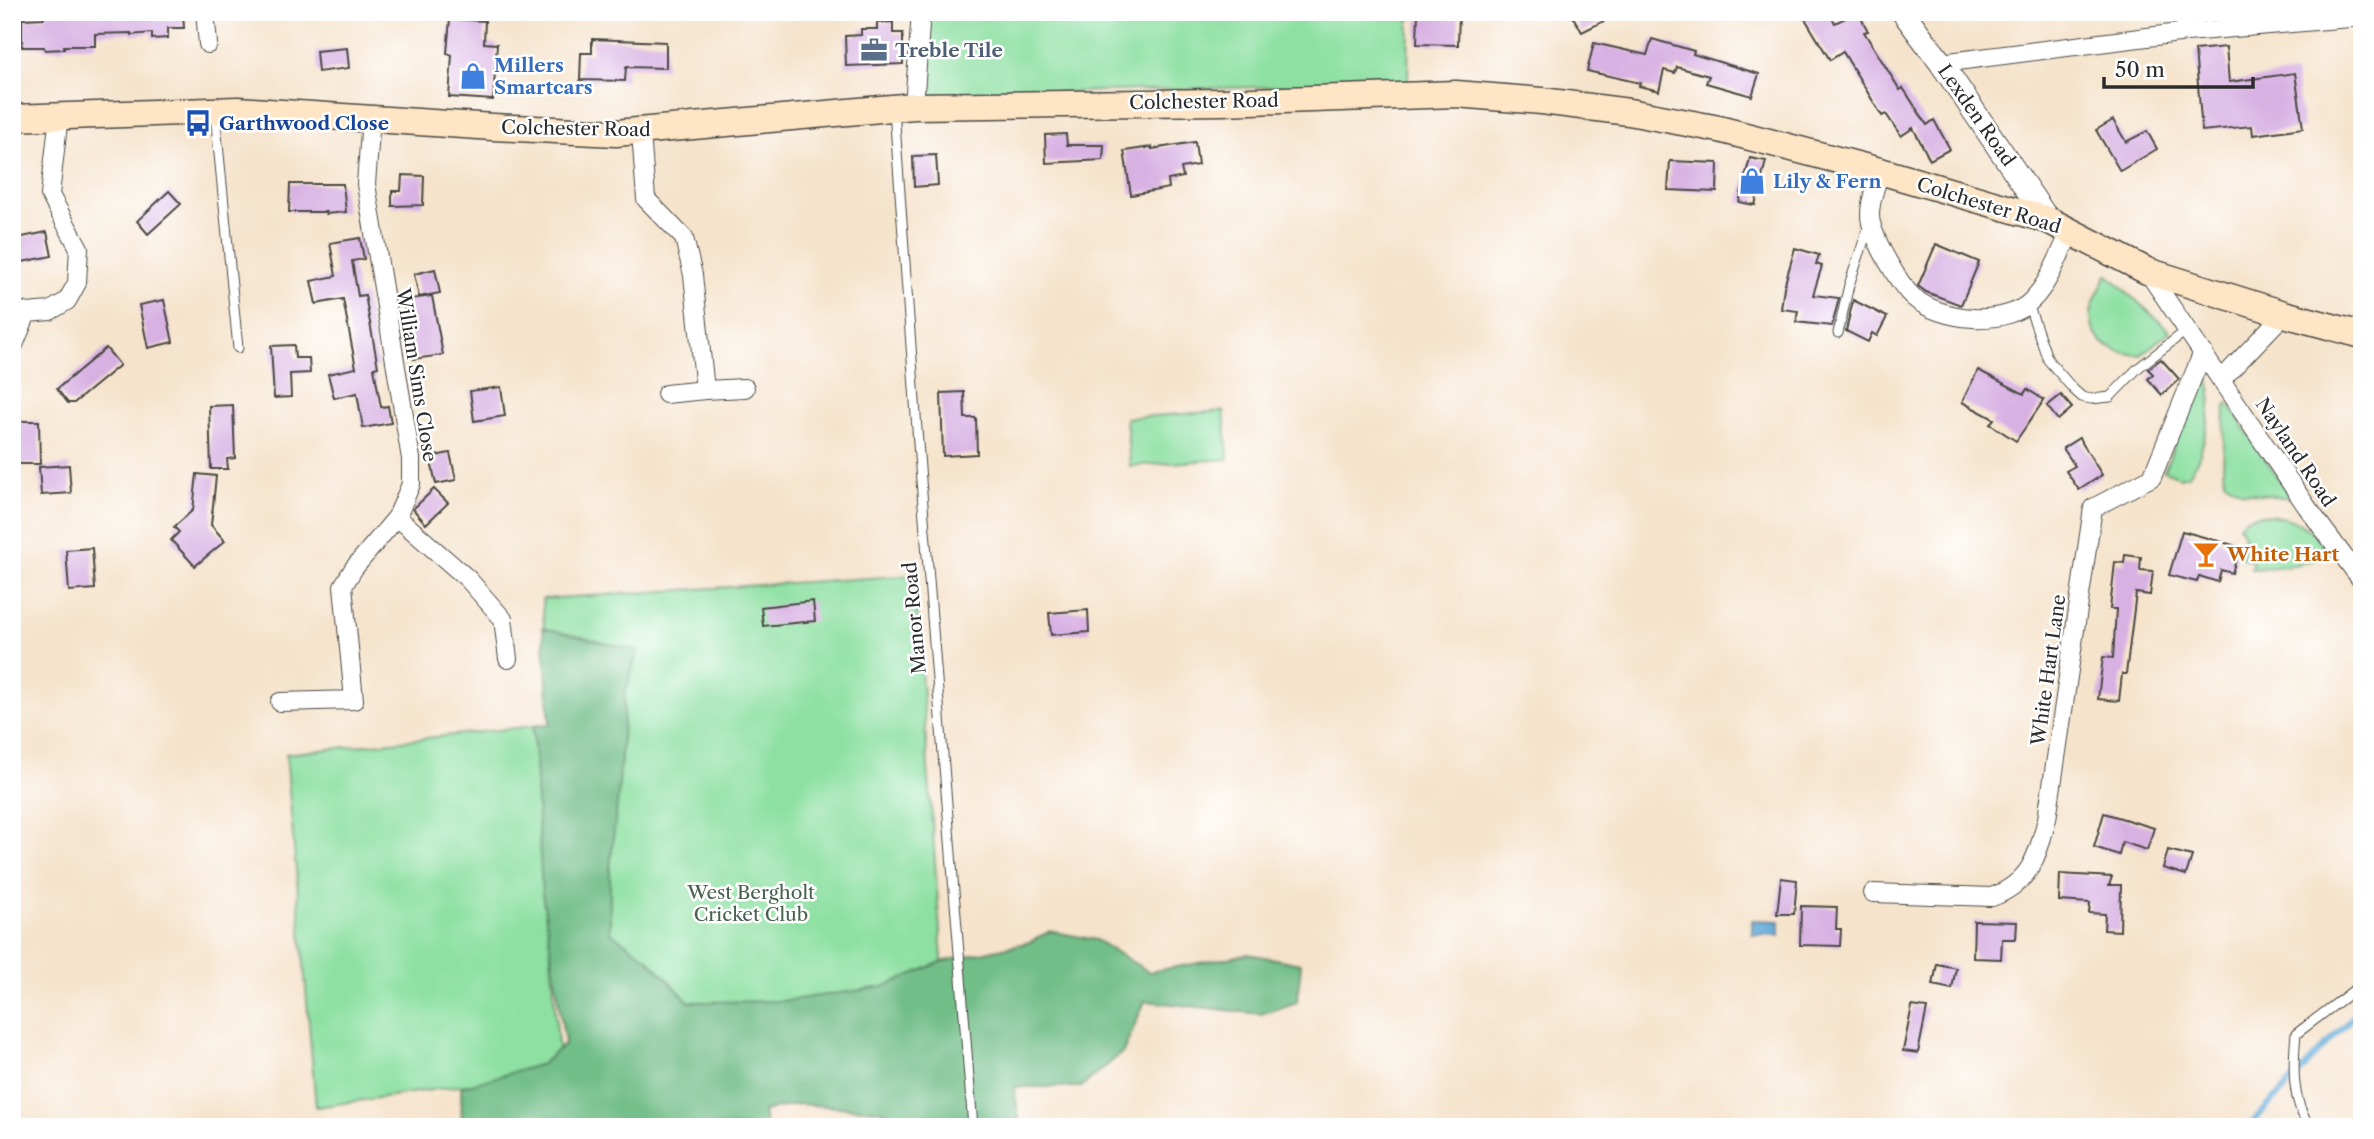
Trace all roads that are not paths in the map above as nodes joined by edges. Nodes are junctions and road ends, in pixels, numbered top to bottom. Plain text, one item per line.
1 (205, 12) edge
2 (921, 12) edge
3 (1903, 12) edge
4 (2181, 12) edge
5 (2362, 16) edge
6 (2181, 33) junction
7 (208, 44) dead end
8 (1941, 63) junction
9 (904, 106) junction
10 (215, 111) junction
11 (59, 115) junction
12 (12, 118) edge
13 (371, 119) junction
14 (641, 132) junction
15 (1880, 171) junction
16 (1870, 222) junction
17 (2060, 225) junction
18 (2147, 271) junction
19 (2028, 304) junction
20 (19, 310) edge
21 (2284, 314) junction
22 (2187, 330) junction
23 (1838, 333) dead end
24 (2362, 335) edge
25 (14, 345) edge
26 (238, 348) dead end
27 (2203, 352) junction
28 (2222, 379) junction
29 (745, 388) dead end
30 (705, 390) junction
31 (666, 394) dead end
32 (397, 517) junction
33 (2362, 581) edge
34 (508, 659) dead end
35 (281, 702) dead end
36 (1873, 892) dead end
37 (2362, 984) edge
38 (973, 1127) edge
39 (2310, 1127) edge

1 - 7 street
2 - 9 street
3 - 8 street, Lexden Road
4 - 6 lane
5 - 6 street
6 - 8 street
8 - 17 street, Lexden Road
9 - 14 main road, Colchester Road
9 - 15 main road, Colchester Road
9 - 38 lane, Manor Road
10 - 11 main road, Colchester Road
10 - 13 main road, Colchester Road
10 - 26 lane
11 - 12 main road, Colchester Road
11 - 20 street
13 - 14 main road, Colchester Road
13 - 32 street, William Sims Close
14 - 30 street
15 - 16 street
15 - 17 main road, Colchester Road
16 - 19 street
16 - 23 lane
17 - 18 main road, Colchester Road
17 - 19 street
18 - 21 main road, Colchester Road
18 - 22 street, Nayland Road
19 - 22 lane
20 - 25 street
21 - 24 main road, Colchester Road
21 - 28 street
22 - 27 street, Nayland Road
27 - 28 street, Nayland Road
27 - 36 street, White Hart Lane
28 - 33 street, Nayland Road
29 - 30 street
30 - 31 street
32 - 34 street
32 - 35 street, William Sims Close
37 - 39 lane

